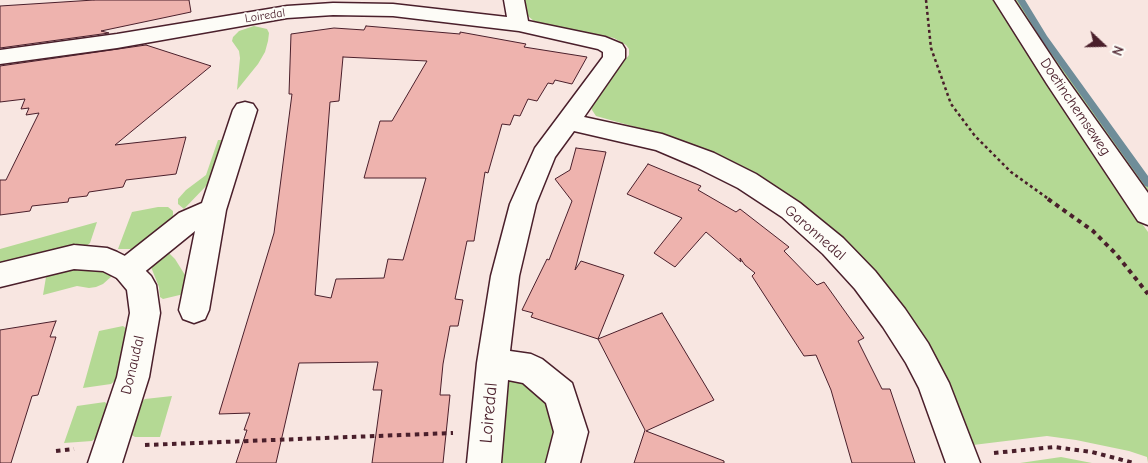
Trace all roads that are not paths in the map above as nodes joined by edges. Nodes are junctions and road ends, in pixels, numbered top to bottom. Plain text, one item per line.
1 (514, 0) edge
2 (1004, 0) edge
3 (519, 25) junction
4 (4, 54) edge
5 (245, 110) dead end
6 (567, 121) junction
7 (213, 210) junction
8 (1148, 214) edge
9 (127, 270) junction
10 (0, 275) edge
11 (194, 310) dead end
12 (493, 363) junction
13 (962, 460) edge
14 (105, 463) edge
15 (484, 463) edge
16 (563, 463) edge

1 - 3 street
2 - 8 street, Doetinchemseweg
3 - 4 street, Loiredal
3 - 6 street, Loiredal
5 - 7 street
6 - 12 street, Loiredal
6 - 13 street, Garonnedal
7 - 9 street
7 - 11 street
9 - 10 street, Donaudal
9 - 14 street, Donaudal
12 - 15 street, Loiredal
12 - 16 street, Loiredal

